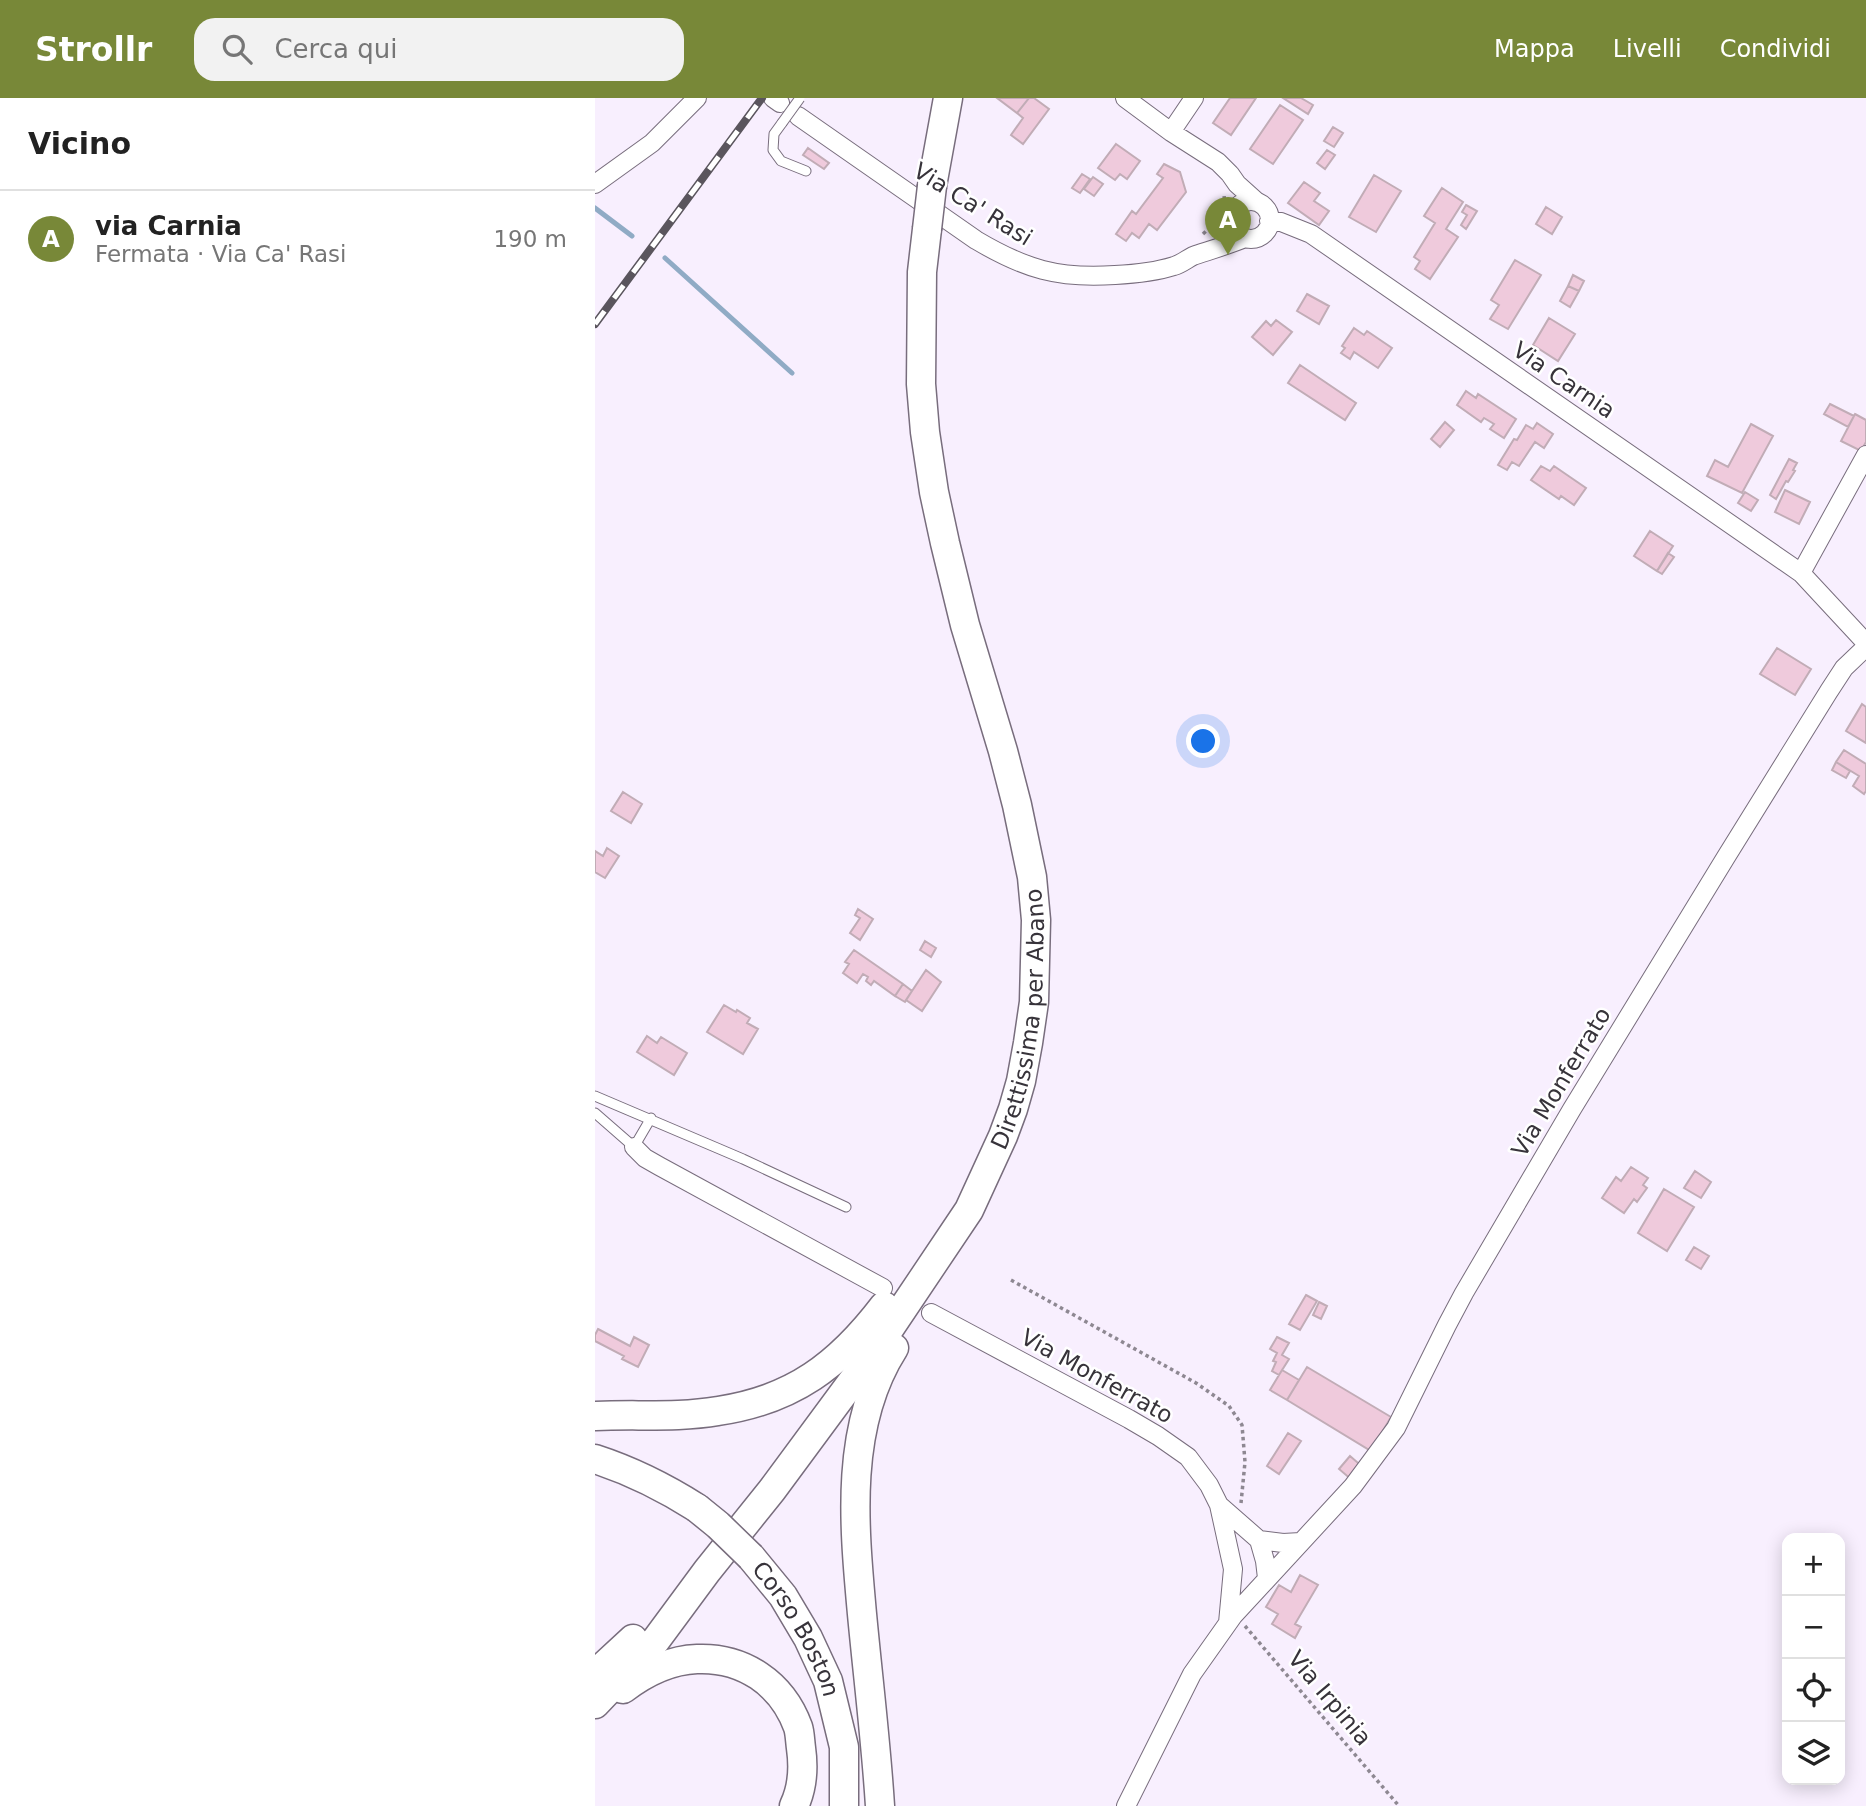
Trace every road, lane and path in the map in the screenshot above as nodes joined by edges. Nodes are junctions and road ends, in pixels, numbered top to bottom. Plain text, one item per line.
1 (697, 98) edge
2 (948, 98) edge
3 (1125, 98) edge
4 (1194, 98) edge
5 (793, 112) edge
6 (1171, 132) junction
7 (806, 171) dead end
8 (595, 184) edge
9 (1230, 187) junction
10 (1257, 202) junction
11 (1238, 206) junction
12 (1232, 224) junction
13 (1266, 228) junction
14 (1200, 237) dead end
15 (1245, 238) junction
16 (1222, 247) junction
17 (1866, 455) edge
18 (1801, 573) junction
19 (1866, 645) edge
20 (595, 1096) edge
21 (595, 1113) edge
22 (651, 1118) junction
23 (634, 1147) junction
24 (846, 1207) dead end
25 (969, 1210) junction
26 (1011, 1280) dead end
27 (883, 1288) dead end
28 (931, 1313) dead end
29 (595, 1416) edge
30 (595, 1459) edge
31 (1219, 1505) junction
32 (1239, 1523) junction
33 (1259, 1540) junction
34 (1301, 1542) junction
35 (1233, 1569) junction
36 (707, 1571) junction
37 (1262, 1582) junction
38 (1230, 1619) junction
39 (595, 1674) edge
40 (595, 1706) edge
41 (794, 1806) edge
42 (844, 1806) edge
43 (880, 1806) edge
44 (1126, 1806) edge
45 (1399, 1806) edge

1 - 8 street
2 - 25 highway, Direttissima per Abano, bridge
3 - 6 street
4 - 6 street
5 - 7 lane
5 - 16 street, Via Ca' Rasi
6 - 9 street
9 - 10 street
9 - 11 street
9 - 14 path
10 - 11 street
10 - 13 street
11 - 12 street
12 - 15 street
12 - 16 street
13 - 15 street
13 - 18 street, Via Carnia
15 - 16 street, Via Ca' Rasi
17 - 18 street
18 - 19 street, Via Carnia
19 - 34 street, Via Monferrato
20 - 22 lane
21 - 23 lane
22 - 23 lane
22 - 24 lane
23 - 27 street
25 - 29 highway
25 - 36 highway, Direttissima per Abano
25 - 43 highway
26 - 32 path, Via Monferrato
28 - 31 street, Via Monferrato
30 - 42 highway, Corso Boston, bridge
31 - 32 street, Via Monferrato
31 - 35 street, Via Monferrato
32 - 33 street, Via Monferrato
33 - 34 street
33 - 37 street
34 - 37 street, Via Monferrato
35 - 37 street
35 - 38 street, Via Monferrato
36 - 39 highway, Direttissima per Abano
36 - 40 highway, Direttissima per Abano
37 - 38 street, Via Monferrato
38 - 44 street, Via Monferrato
38 - 45 path, Via Irpinia
40 - 41 highway

